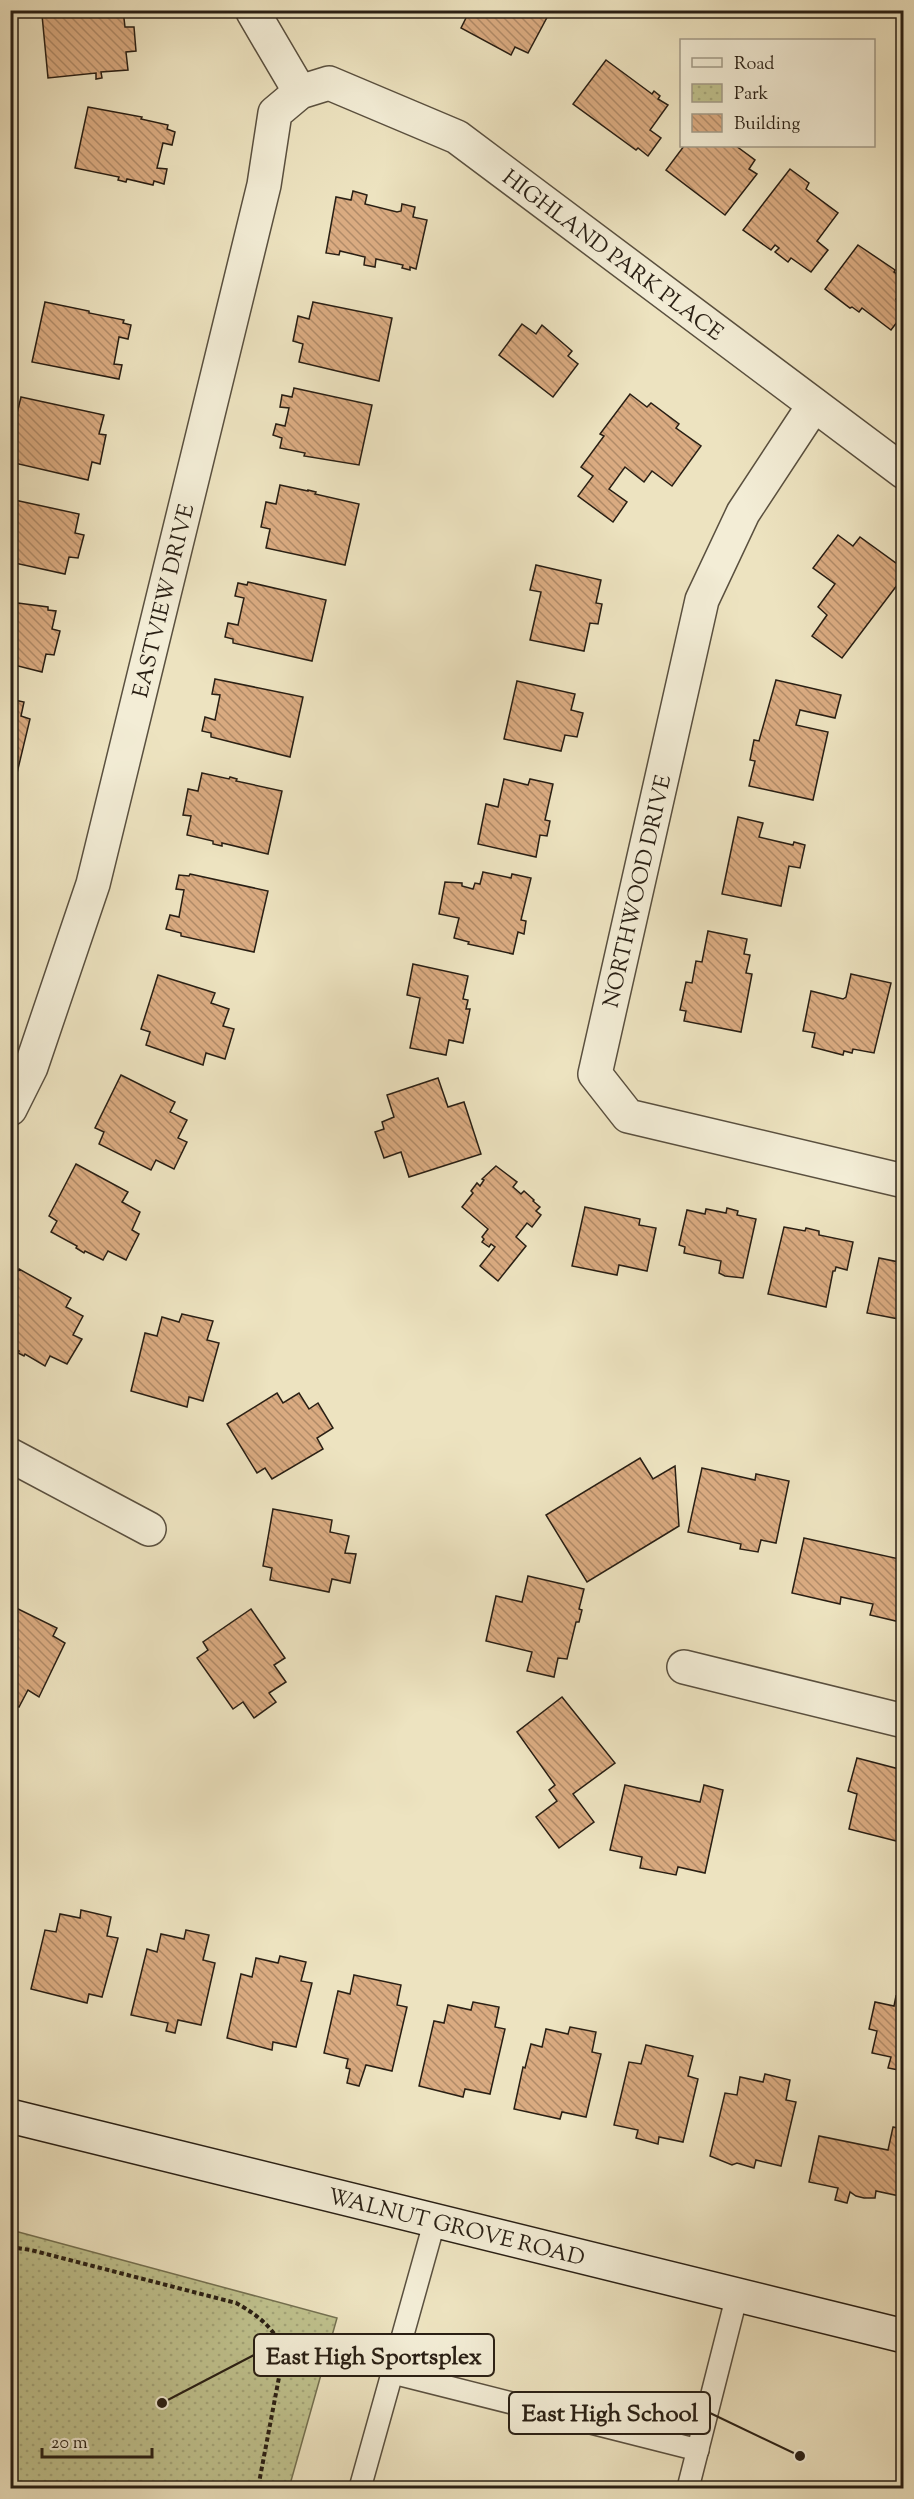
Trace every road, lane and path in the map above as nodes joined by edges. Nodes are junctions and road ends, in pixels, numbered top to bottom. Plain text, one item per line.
1 (253, 12) dead end
2 (300, 92) junction
3 (814, 405) junction
4 (903, 472) edge
5 (10, 1109) edge
6 (903, 1180) edge
7 (10, 1455) edge
8 (149, 1529) dead end
9 (684, 1667) dead end
10 (903, 1721) edge
11 (10, 2116) edge
12 (435, 2220) junction
13 (10, 2247) edge
14 (737, 2295) junction
15 (903, 2336) edge
16 (393, 2373) junction
17 (698, 2450) junction
18 (258, 2488) edge
19 (360, 2488) edge
20 (688, 2488) edge

1 - 2 street
2 - 3 street, HIGHLAND PARK PLACE
2 - 5 street, EASTVIEW DRIVE
3 - 4 street, HIGHLAND PARK PLACE
3 - 6 street, NORTHWOOD DRIVE
7 - 8 street
9 - 10 street
11 - 12 street, WALNUT GROVE ROAD
12 - 14 street, WALNUT GROVE ROAD
12 - 16 lane
13 - 18 path
14 - 15 street, WALNUT GROVE ROAD
14 - 17 lane
16 - 17 lane
16 - 19 lane
17 - 20 lane

